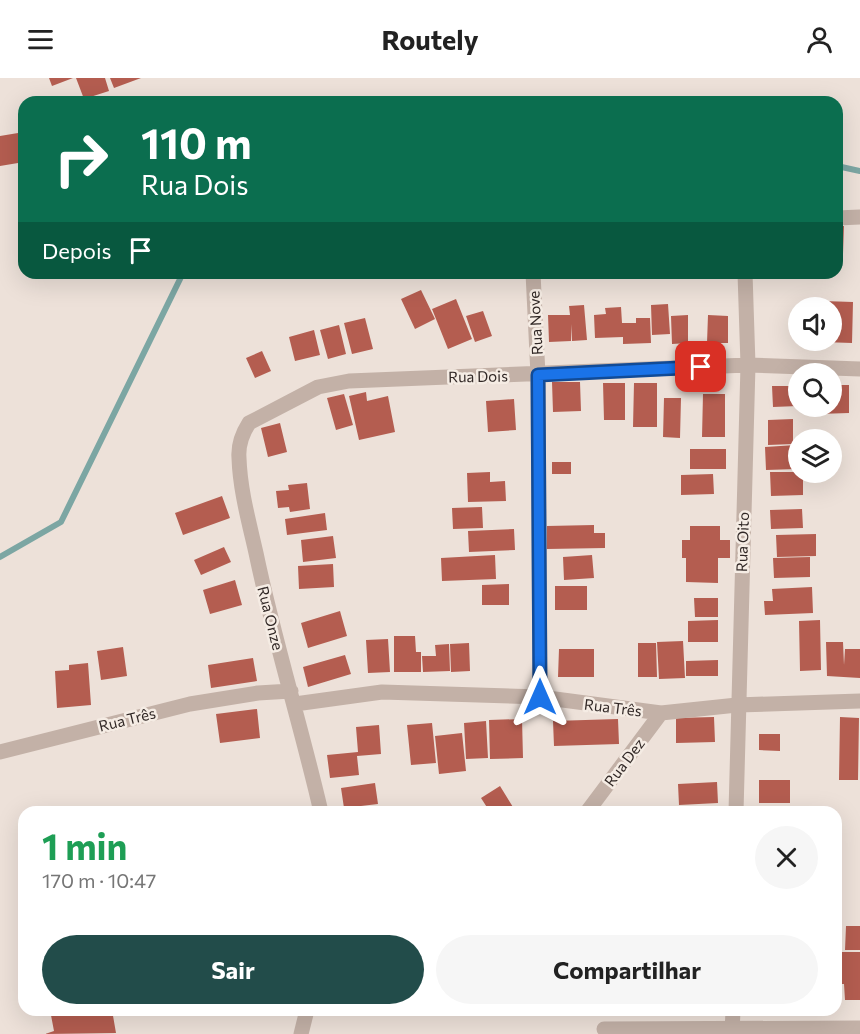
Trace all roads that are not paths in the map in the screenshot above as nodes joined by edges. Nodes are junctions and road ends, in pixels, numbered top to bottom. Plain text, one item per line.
1 (860, 217) edge
2 (843, 218) edge
3 (533, 279) edge
4 (745, 279) edge
5 (748, 365) junction
6 (860, 369) edge
7 (538, 375) junction
8 (249, 423) joint
9 (540, 697) junction
10 (293, 698) junction
11 (860, 701) edge
12 (737, 705) junction
13 (661, 713) junction
14 (0, 752) edge
15 (320, 806) edge
16 (592, 806) edge
17 (736, 806) edge
18 (306, 1016) edge
19 (860, 1028) edge
20 (604, 1029) dead end
21 (733, 1031) edge
22 (301, 1034) edge

1 - 2 street
3 - 7 street, Rua Nove
4 - 5 street, Rua Oito
5 - 6 street, Rua Dois
5 - 7 street, Rua Dois
5 - 12 street, Rua Oito
7 - 8 street, Rua Dois
7 - 9 street, Rua Nove
8 - 10 street, Rua Onze
9 - 10 street, Rua Três
9 - 13 street, Rua Três
10 - 14 street, Rua Três
10 - 15 street, Rua Onze
11 - 12 street, Rua Três
12 - 13 street, Rua Três
12 - 17 street, Rua Oito
13 - 16 street, Rua Dez
18 - 22 street
19 - 21 street
20 - 21 street

